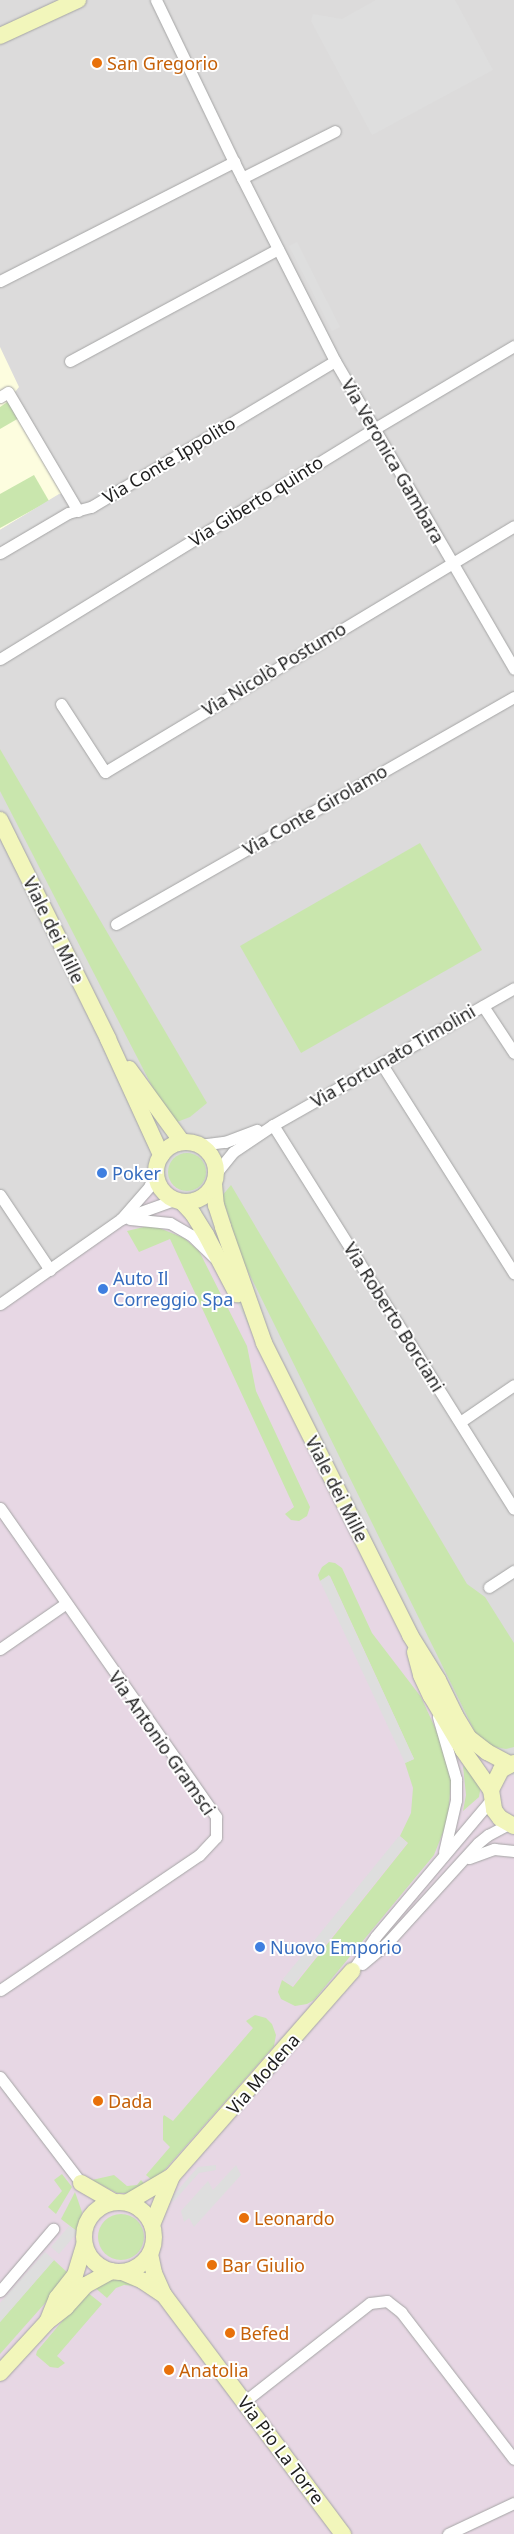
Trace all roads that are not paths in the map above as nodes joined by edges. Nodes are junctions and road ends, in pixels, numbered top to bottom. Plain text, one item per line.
1 (78, 0) edge
2 (156, 0) edge
3 (0, 36) edge
4 (335, 131) dead end
5 (234, 162) junction
6 (242, 178) junction
7 (278, 249) junction
8 (0, 280) edge
9 (514, 346) edge
10 (70, 361) dead end
11 (335, 361) junction
12 (0, 396) edge
13 (374, 429) junction
14 (78, 511) junction
15 (514, 526) edge
16 (0, 553) edge
17 (452, 562) junction
18 (0, 659) edge
19 (514, 669) edge
20 (514, 697) edge
21 (61, 704) dead end
22 (0, 820) edge
23 (116, 924) dead end
24 (514, 988) edge
25 (483, 1006) junction
26 (108, 1039) junction
27 (514, 1053) edge
28 (381, 1063) junction
29 (273, 1125) junction
30 (182, 1142) junction
31 (200, 1145) junction
32 (158, 1162) junction
33 (215, 1178) junction
34 (0, 1195) edge
35 (178, 1201) junction
36 (121, 1219) junction
37 (223, 1266) junction
38 (50, 1270) junction
39 (514, 1273) edge
40 (0, 1304) edge
41 (264, 1343) junction
42 (514, 1385) edge
43 (460, 1422) junction
44 (0, 1508) edge
45 (514, 1509) edge
46 (514, 1571) edge
47 (490, 1588) dead end
48 (65, 1604) junction
49 (410, 1636) junction
50 (0, 1649) edge
51 (431, 1696) junction
52 (512, 1764) edge
53 (492, 1795) junction
54 (511, 1825) edge
55 (514, 1851) edge
56 (444, 1854) junction
57 (459, 1864) junction
58 (352, 1971) junction
59 (0, 1990) edge
60 (0, 2076) edge
61 (172, 2176) junction
62 (81, 2183) junction
63 (121, 2202) junction
64 (89, 2218) junction
65 (152, 2225) junction
66 (53, 2229) dead end
67 (84, 2245) junction
68 (150, 2254) junction
69 (117, 2272) junction
70 (0, 2291) edge
71 (164, 2295) junction
72 (47, 2322) junction
73 (0, 2373) edge
74 (245, 2401) junction
75 (514, 2460) edge
76 (514, 2503) edge
77 (343, 2534) edge
78 (448, 2534) edge

1 - 3 main road
2 - 5 street, Via Veronica Gambara
4 - 6 street
5 - 6 street, Via Veronica Gambara
5 - 8 street
6 - 7 street, Via Veronica Gambara
7 - 10 street
7 - 11 street, Via Veronica Gambara
9 - 13 street, Via Giberto quinto
11 - 13 street, Via Veronica Gambara
11 - 14 street, Via Conte Ippolito
12 - 14 street
13 - 17 street, Via Veronica Gambara
13 - 18 street, Via Giberto quinto
14 - 16 street, Via Conte Ippolito
15 - 17 street, Via Nicolò Postumo
17 - 19 street, Via Veronica Gambara
17 - 21 street, Via Nicolò Postumo
20 - 23 street, Via Conte Girolamo
22 - 26 main road, Viale dei Mille
24 - 25 street, Via Fortunato Timolini
25 - 27 street
25 - 28 street, Via Fortunato Timolini
26 - 30 main road, Viale dei Mille
26 - 32 main road, Viale dei Mille
28 - 29 street, Via Fortunato Timolini
28 - 39 street
29 - 31 street, Via Fortunato Timolini
29 - 33 street, Via Fortunato Timolini
29 - 43 street, Via Roberto Borciani
30 - 31 main road
30 - 32 main road
31 - 33 main road, Viale dei Mille
32 - 35 main road, Viale dei Mille
32 - 36 street
33 - 35 main road
33 - 41 main road, Viale dei Mille
34 - 38 street
35 - 36 street
35 - 37 main road, Viale dei Mille
36 - 37 street
36 - 38 street
37 - 41 main road, Viale dei Mille
38 - 40 street
41 - 49 main road, Viale dei Mille
42 - 43 street
43 - 45 street, Via Roberto Borciani
44 - 48 street, Via Antonio Gramsci
46 - 47 street
48 - 50 street
48 - 59 street, Via Antonio Gramsci
49 - 51 main road, Viale dei Mille
49 - 52 main road, Viale dei Mille
51 - 53 main road, Viale dei Mille
51 - 56 street, Viale dei Mille
52 - 53 main road, Viale dei Mille
53 - 54 main road, Viale dei Mille
53 - 56 street, Via Modena
54 - 57 street, Via Modena
55 - 57 street, Via Modena
56 - 58 street, Via Modena
57 - 58 street, Via Modena
58 - 61 main road, Via Modena
60 - 62 street
61 - 63 main road, Via Modena
61 - 65 main road, Via Modena
62 - 63 main road
62 - 64 main road
63 - 64 main road
63 - 65 main road
64 - 67 main road
65 - 68 main road
66 - 70 street
67 - 69 main road
67 - 72 main road
68 - 69 main road
68 - 71 main road, Via Pio La Torre
69 - 71 main road, Via Pio La Torre
69 - 72 main road
71 - 74 main road, Via Pio La Torre
72 - 73 main road
74 - 75 street
74 - 77 main road, Via Pio La Torre
76 - 78 street

